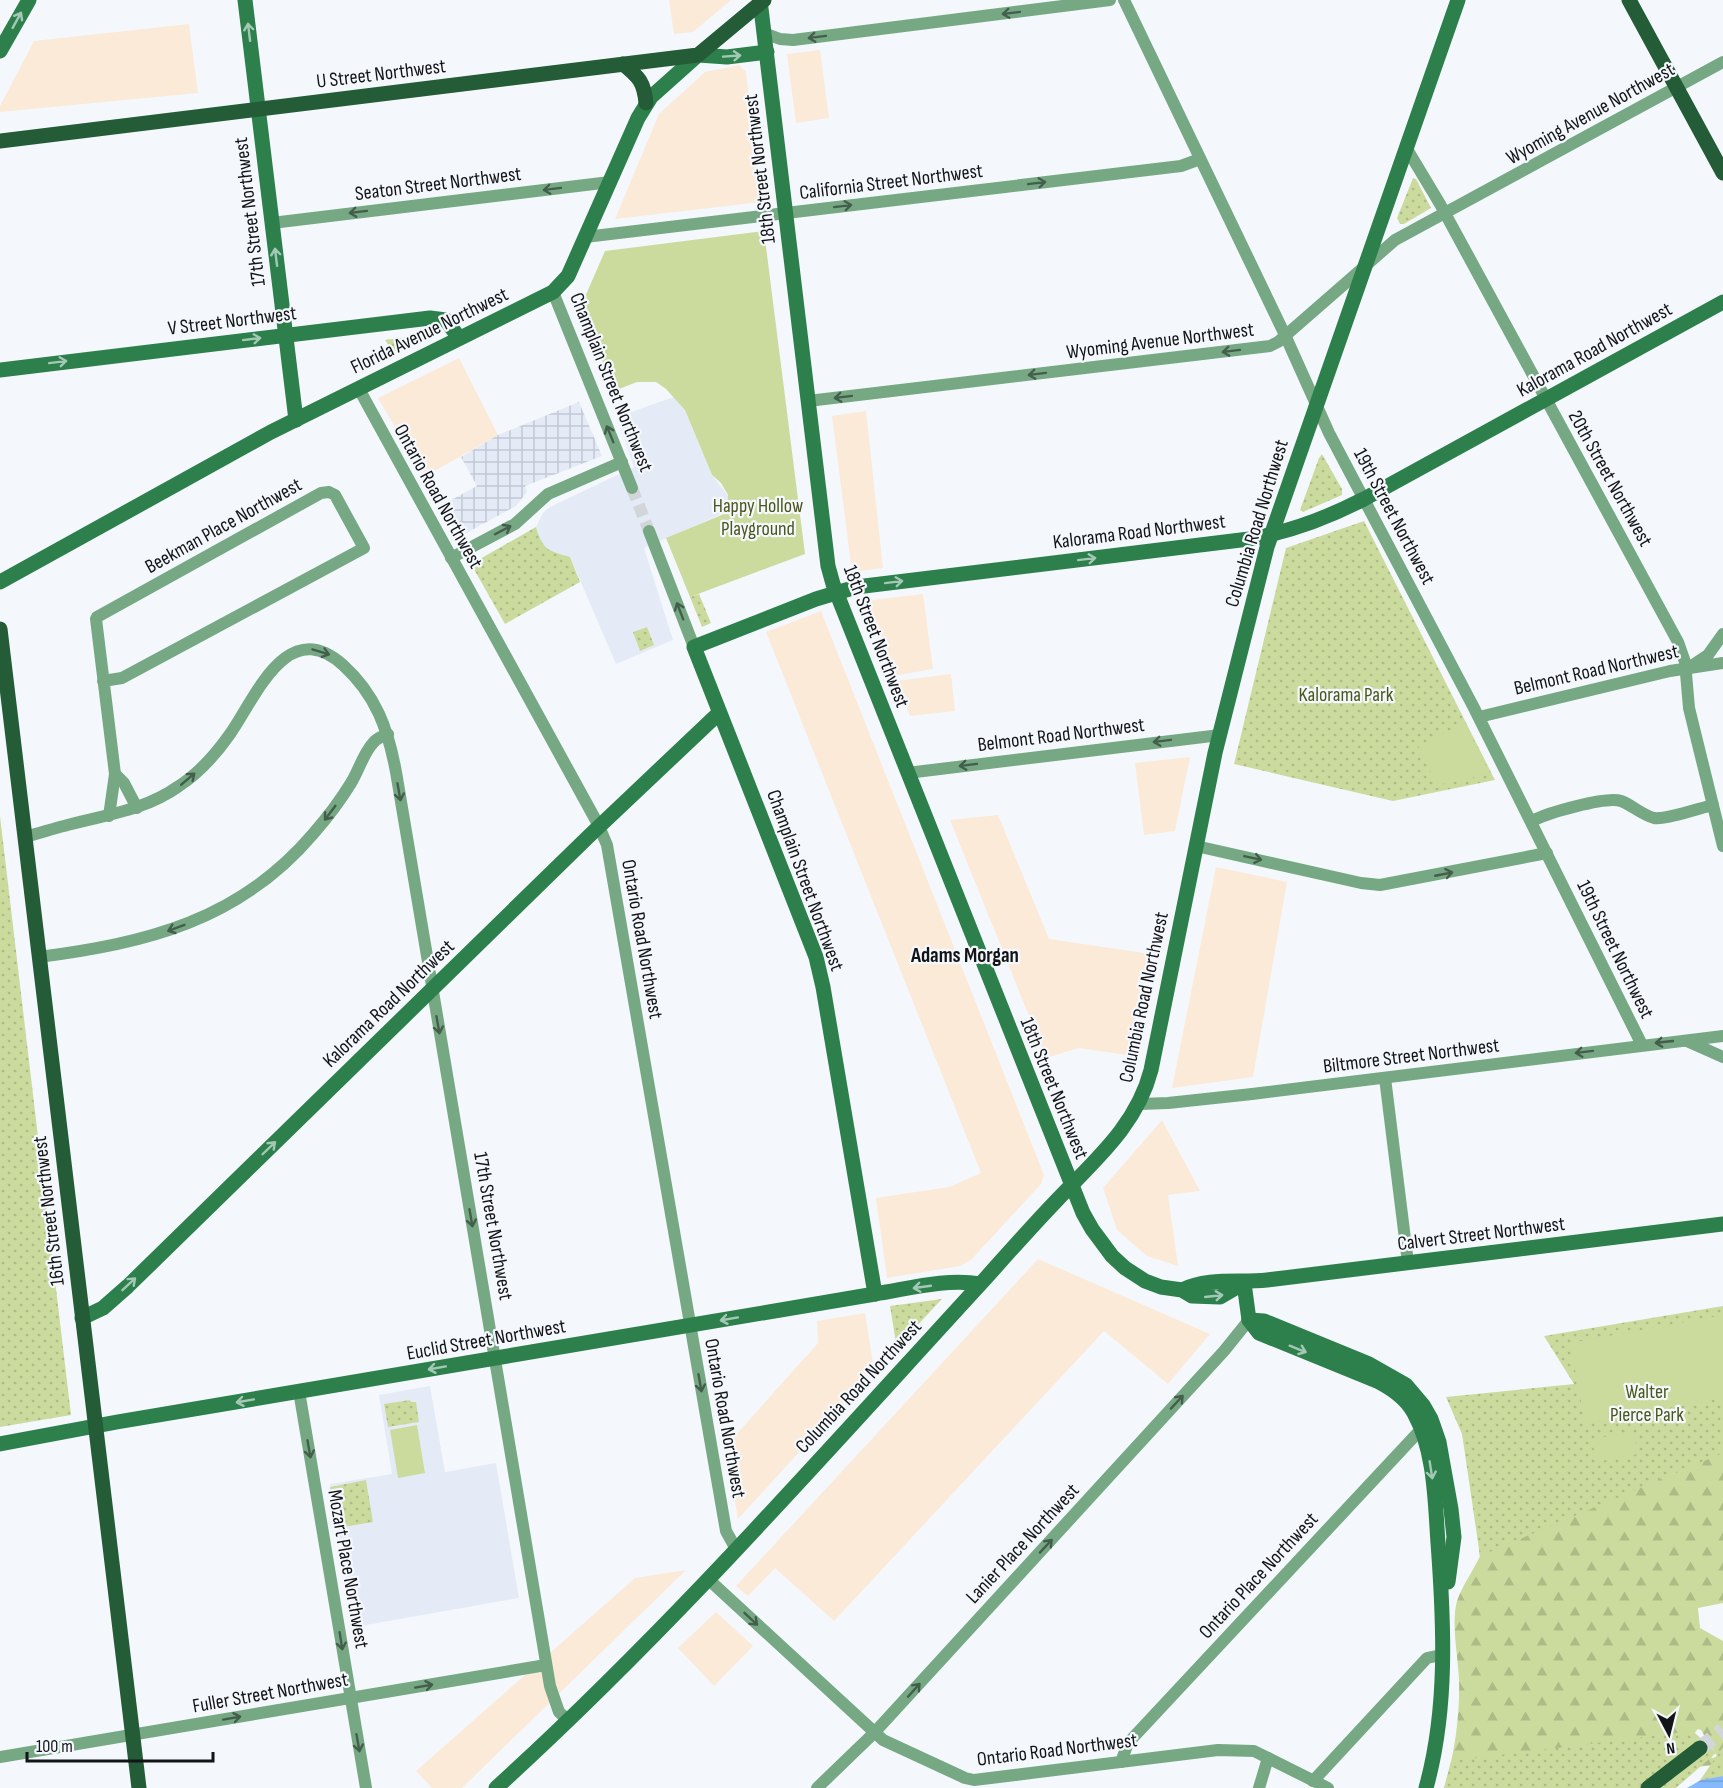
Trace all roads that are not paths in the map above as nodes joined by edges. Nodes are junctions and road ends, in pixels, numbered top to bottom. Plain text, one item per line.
1 (29, 0) edge
2 (245, 0) edge
3 (1110, 0) edge
4 (1124, 0) edge
5 (1458, 0) edge
6 (1629, 0) edge
7 (761, 1) edge
8 (764, 33) junction
9 (0, 51) edge
10 (766, 52) junction
11 (698, 55) junction
12 (1723, 62) edge
13 (623, 64) junction
14 (1676, 87) junction
15 (646, 103) junction
16 (258, 109) junction
17 (0, 141) edge
18 (1407, 149) junction
19 (1200, 159) junction
20 (1723, 173) edge
21 (610, 182) junction
22 (785, 213) junction
23 (1444, 213) junction
24 (272, 223) junction
25 (585, 237) junction
26 (1365, 265) junction
27 (553, 291) junction
28 (1723, 302) edge
29 (285, 334) junction
30 (1285, 335) junction
31 (459, 338) junction
32 (0, 370) edge
33 (358, 389) junction
34 (1546, 400) junction
35 (808, 401) junction
36 (1317, 406) junction
37 (296, 420) junction
38 (622, 462) junction
39 (632, 488) tunnel mouth
40 (1364, 499) junction
41 (649, 531) tunnel mouth
42 (1271, 536) junction
43 (451, 558) junction
44 (0, 582) edge
45 (836, 592) junction
46 (0, 629) edge
47 (1723, 634) edge
48 (694, 647) junction
49 (1723, 663) edge
50 (1685, 668) junction
51 (103, 681) junction
52 (719, 713) junction
53 (1479, 717) junction
54 (388, 734) junction
55 (1220, 735) junction
56 (907, 773) junction
57 (115, 774) junction
58 (1713, 805) junction
59 (137, 808) junction
60 (109, 816) junction
61 (1532, 821) junction
62 (599, 826) junction
63 (24, 837) junction
64 (1196, 846) junction
65 (1723, 846) edge
66 (1547, 853) junction
67 (39, 957) junction
68 (432, 990) junction
69 (1723, 1036) edge
70 (1686, 1040) junction
71 (1642, 1045) junction
72 (1723, 1057) edge
73 (1385, 1078) junction
74 (1140, 1104) junction
75 (1072, 1185) junction
76 (1723, 1224) edge
77 (1408, 1263) junction
78 (1244, 1283) junction
79 (980, 1284) junction
80 (1182, 1290) joint
81 (875, 1294) junction
82 (82, 1318) junction
83 (1250, 1320) junction
84 (690, 1325) junction
85 (495, 1358) junction
86 (299, 1391) junction
87 (1426, 1424) junction
88 (95, 1427) junction
89 (0, 1444) edge
90 (1438, 1545) junction
91 (736, 1549) junction
92 (1452, 1554) junction
93 (708, 1579) junction
94 (1443, 1596) junction
95 (1441, 1655) junction
96 (546, 1665) junction
97 (351, 1698) junction
98 (568, 1720) junction
99 (874, 1733) junction
100 (132, 1735) junction
101 (1700, 1748) tunnel mouth
102 (0, 1757) edge
103 (1268, 1758) junction
104 (1121, 1762) junction
105 (1313, 1780) junction
106 (970, 1784) edge
107 (139, 1788) edge
108 (366, 1788) edge
109 (496, 1788) edge
110 (817, 1788) edge
111 (1258, 1788) edge
112 (1328, 1788) edge
113 (1426, 1788) edge
114 (1648, 1788) edge

9 -> 1 street
16 -> 2 street, 17th Street Northwest
3 -> 8 street
4 - 19 street, 19th Street Northwest
5 - 18 street, Columbia Road Northwest
6 - 14 main road
7 - 8 street, 18th Street Northwest
7 - 11 main road, Florida Avenue Northwest
8 - 10 street, 18th Street Northwest
11 -> 10 street, U Street Northwest
10 - 22 street, 18th Street Northwest
11 - 13 main road, U Street Northwest
11 - 15 street, Florida Avenue Northwest
12 - 14 street, Wyoming Avenue Northwest
13 - 15 main road
13 - 16 main road, U Street Northwest
14 - 20 main road
14 - 23 street, Wyoming Avenue Northwest
15 - 21 street, Florida Avenue Northwest
16 - 17 main road, U Street Northwest
16 - 24 street, 17th Street Northwest
18 - 23 street, 20th Street Northwest
18 - 26 street, Columbia Road Northwest
22 -> 19 street, California Street Northwest
19 - 30 street, 19th Street Northwest
21 -> 24 street, Seaton Street Northwest
21 - 25 street, Florida Avenue Northwest
22 - 25 street, California Street Northwest
22 - 35 street, 18th Street Northwest
23 - 26 street, Wyoming Avenue Northwest
23 - 34 street, 20th Street Northwest
29 -> 24 street, 17th Street Northwest
25 - 27 street, Florida Avenue Northwest
26 - 30 street, Wyoming Avenue Northwest
26 - 36 street, Columbia Road Northwest
27 - 31 street, Florida Avenue Northwest
38 -> 27 street, Champlain Street Northwest
28 - 34 street, Kalorama Road Northwest
29 - 31 street, V Street Northwest
32 -> 29 street, V Street Northwest
29 - 37 street, 17th Street Northwest
30 -> 35 street, Wyoming Avenue Northwest
30 - 36 street, 19th Street Northwest
31 - 33 street, Florida Avenue Northwest
33 - 37 street, Florida Avenue Northwest
33 - 43 street, Ontario Road Northwest
34 - 40 street, Kalorama Road Northwest
34 - 50 street, 20th Street Northwest
35 - 45 street, 18th Street Northwest
36 - 40 street, 19th Street Northwest
36 - 42 street, Columbia Road Northwest
37 - 44 street, Florida Avenue Northwest
38 - 39 street, Champlain Street Northwest
43 -> 38 street
40 - 42 street, Kalorama Road Northwest
40 - 53 street, 19th Street Northwest
48 -> 41 street, Champlain Street Northwest
45 -> 42 street, Kalorama Road Northwest
42 - 55 street, Columbia Road Northwest
43 - 62 street, Ontario Road Northwest
45 - 48 street, Kalorama Road Northwest
45 - 56 street, 18th Street Northwest
46 - 63 main road, 16th Street Northwest
47 - 50 street
48 - 52 street, Champlain Street Northwest
49 - 50 street, Belmont Road Northwest
50 - 53 street, Belmont Road Northwest
50 - 58 street, 20th Street Northwest
51 - 51 street, Beekman Place Northwest
51 - 57 street, Beekman Place Northwest
52 - 62 street, Kalorama Road Northwest
52 - 81 street, Champlain Street Northwest
53 - 61 street, 19th Street Northwest
59 -> 54 street, 17th Street Northwest
54 -> 67 street
54 -> 68 street, 17th Street Northwest
55 -> 56 street, Belmont Road Northwest
55 - 64 street, Columbia Road Northwest
56 - 75 street, 18th Street Northwest
57 - 59 street, Beekman Place Northwest
57 - 60 street, Beekman Place Northwest
58 - 61 street
58 - 65 street, 20th Street Northwest
59 - 60 street, 17th Street Northwest
60 - 63 street, 17th Street Northwest
61 - 66 street, 19th Street Northwest
62 - 68 street, Kalorama Road Northwest
62 - 84 street, Ontario Road Northwest
63 - 67 main road, 16th Street Northwest
64 -> 66 street
64 - 74 street, Columbia Road Northwest
66 - 71 street, 19th Street Northwest
67 - 82 main road, 16th Street Northwest
82 -> 68 street, Kalorama Road Northwest
68 -> 85 street, 17th Street Northwest
69 - 70 street, Biltmore Street Northwest
70 -> 71 street, Biltmore Street Northwest
70 - 72 street
71 -> 73 street, Biltmore Street Northwest
73 - 74 street, Biltmore Street Northwest
73 - 77 street
74 - 75 street, Columbia Road Northwest
75 - 79 street, Columbia Road Northwest
75 - 80 street, 18th Street Northwest
76 - 77 street, Calvert Street Northwest
77 - 78 street, Calvert Street Northwest
78 - 80 street, Calvert Street Northwest
78 - 83 street
79 -> 81 street, Euclid Street Northwest
79 - 91 street, Columbia Road Northwest
81 -> 84 street, Euclid Street Northwest
82 - 88 main road, 16th Street Northwest
83 - 87 street
99 -> 83 street, Lanier Place Northwest
84 - 85 street, Euclid Street Northwest
84 -> 91 street, Ontario Road Northwest
85 -> 86 street, Euclid Street Northwest
85 - 96 street, 17th Street Northwest
86 -> 88 street, Euclid Street Northwest
86 -> 97 street, Mozart Place Northwest
87 -> 90 street
87 - 92 street
87 - 104 street, Ontario Place Northwest
88 - 89 street, Euclid Street Northwest
88 - 100 main road, 16th Street Northwest
90 - 92 street
90 - 94 street
91 - 93 street, Columbia Road Northwest
92 - 94 street
93 - 98 street, Columbia Road Northwest
93 -> 99 street, Ontario Road Northwest
94 - 95 street
95 - 105 street
95 - 113 street
97 -> 96 street, Fuller Street Northwest
96 - 98 street, 17th Street Northwest
100 -> 97 street, Fuller Street Northwest
97 -> 108 street, Mozart Place Northwest
98 - 109 street, Columbia Road Northwest
99 - 106 street, Ontario Road Northwest
99 - 110 street, Lanier Place Northwest
100 - 102 street, Fuller Street Northwest
100 - 107 main road, 16th Street Northwest
101 - 114 main road
103 - 104 street, Ontario Road Northwest
103 - 105 street, Ontario Road Northwest
103 - 111 street
104 - 106 street, Ontario Road Northwest
105 - 112 street, Ontario Road Northwest

